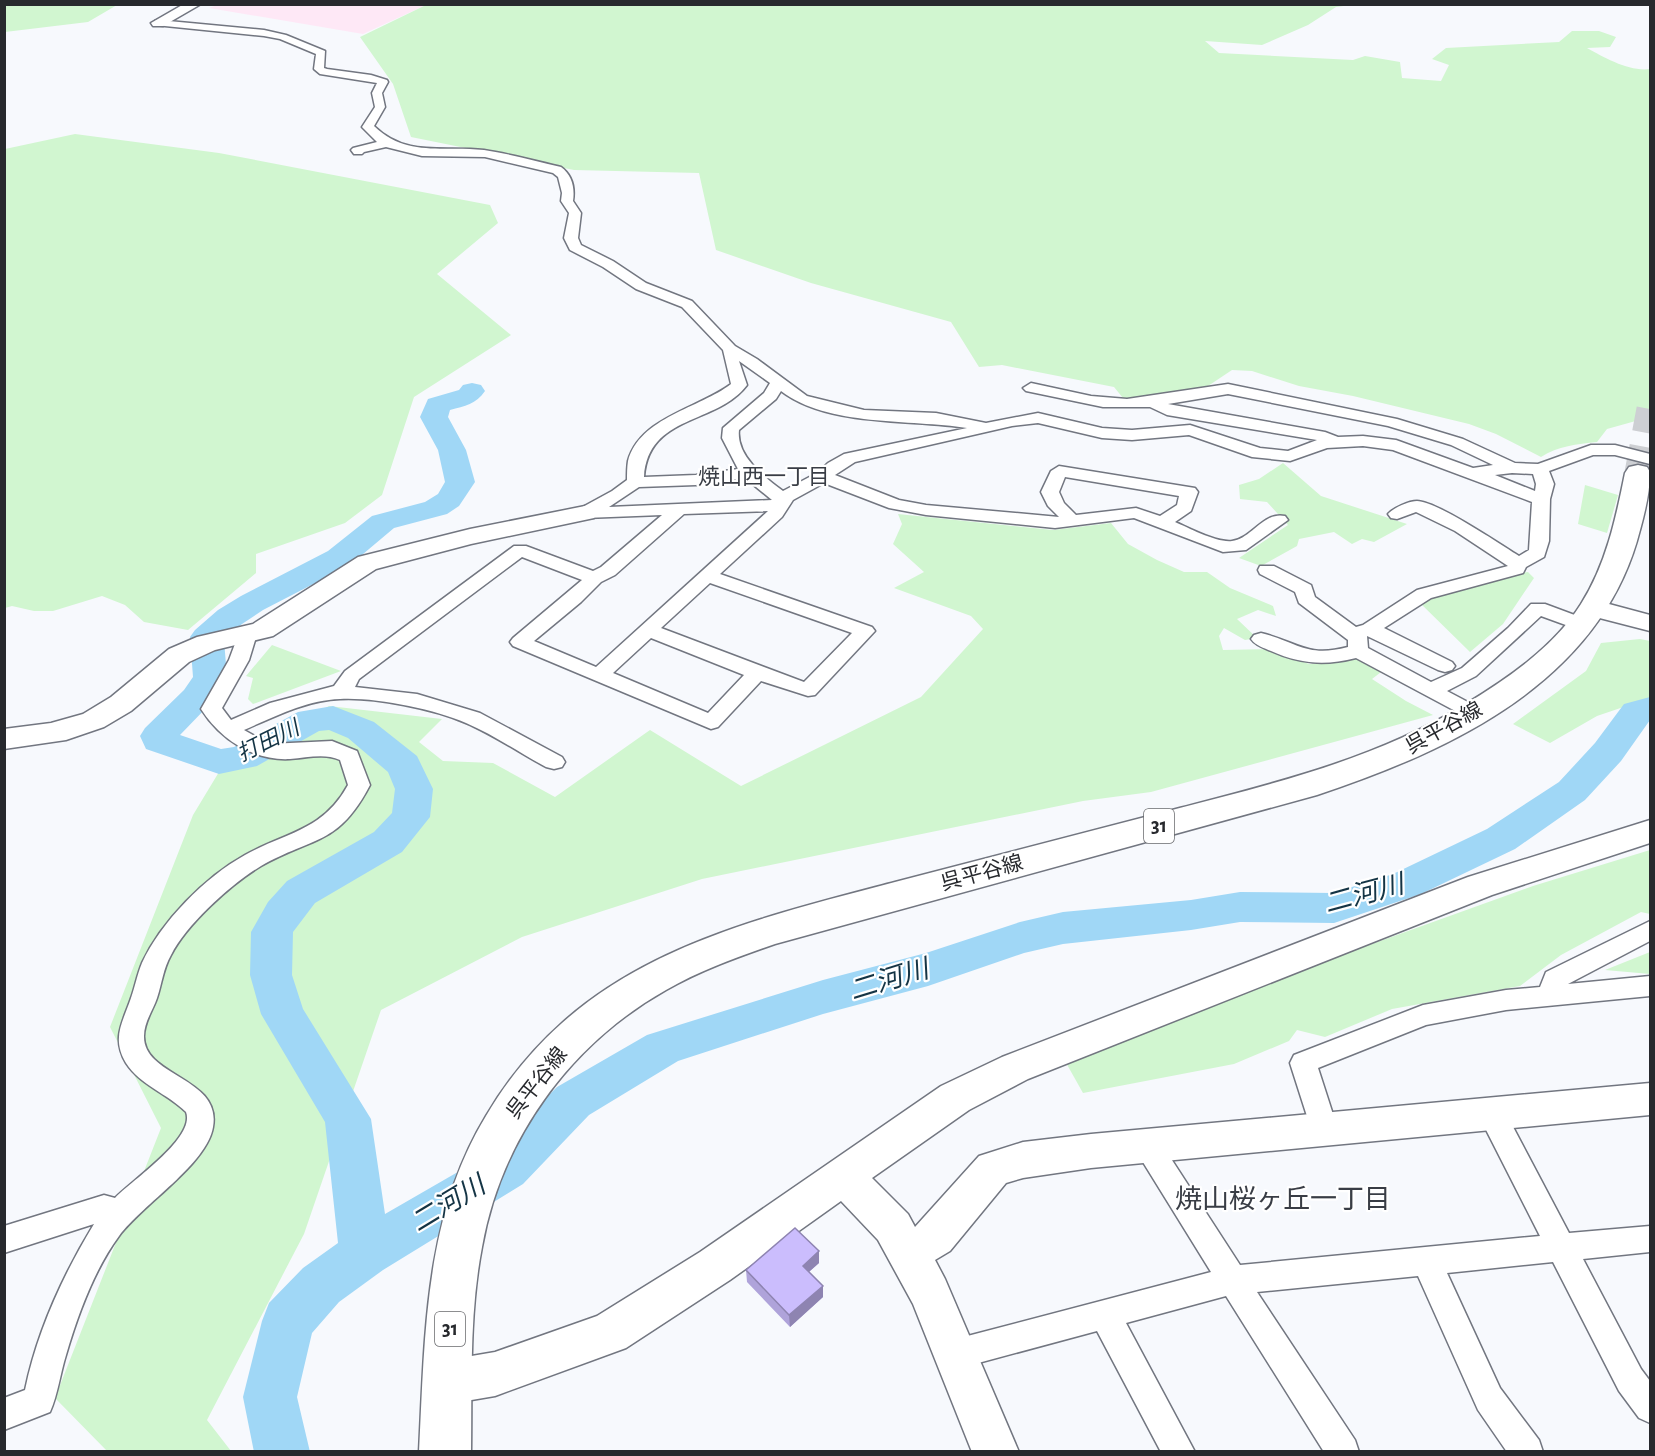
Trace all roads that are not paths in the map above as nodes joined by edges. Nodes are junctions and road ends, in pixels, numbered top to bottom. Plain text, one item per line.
1 (195, 4) edge
2 (158, 23) joint
3 (386, 143) junction
4 (358, 152) dead end
5 (730, 349) junction
6 (778, 382) junction
7 (1031, 388) dead end
8 (1153, 402) junction
9 (992, 427) junction
10 (1334, 441) junction
11 (1644, 466) edge
12 (1512, 468) junction
13 (1540, 469) junction
14 (748, 472) junction
15 (1472, 473) junction
16 (823, 477) junction
17 (635, 482) junction
18 (1541, 499) junction
19 (781, 503) junction
20 (678, 510) junction
21 (585, 513) junction
22 (1398, 514) dead end
23 (1072, 520) junction
24 (1279, 520) dead end
25 (1163, 522) junction
26 (1518, 564) junction
27 (1268, 570) dead end
28 (708, 576) junction
29 (594, 578) junction
30 (1588, 616) junction
31 (1650, 624) edge
32 (648, 630) junction
33 (1361, 638) junction
34 (1261, 639) dead end
35 (223, 641) junction
36 (1445, 666) dead end
37 (757, 673) junction
38 (599, 675) junction
39 (1432, 690) junction
40 (341, 692) junction
41 (1474, 714) junction
42 (227, 729) junction
43 (4, 739) edge
44 (554, 762) dead end
45 (1650, 831) edge
46 (1650, 930) edge
47 (1650, 986) edge
48 (1549, 996) junction
49 (1650, 1099) edge
50 (1492, 1114) junction
51 (1324, 1130) junction
52 (1147, 1146) junction
53 (843, 1176) junction
54 (120, 1212) junction
55 (1650, 1239) edge
56 (4, 1240) edge
57 (1561, 1248) junction
58 (908, 1254) junction
59 (1426, 1261) junction
60 (1233, 1280) junction
61 (1104, 1314) junction
62 (956, 1354) junction
63 (448, 1382) junction
64 (1650, 1407) edge
65 (4, 1414) edge
66 (445, 1452) edge
67 (465, 1452) edge
68 (996, 1452) edge
69 (1179, 1452) edge
70 (1343, 1452) edge
71 (1527, 1452) edge

1 - 2 street
2 - 3 street
3 - 4 street
3 - 5 street
5 - 6 street
5 - 17 street
6 - 9 street
6 - 14 street
7 - 8 street
8 - 10 street
8 - 12 street
9 - 10 street
9 - 16 street
10 - 15 street
11 - 13 street
11 - 30 main road, 呉平谷線 / 31
12 - 13 street
12 - 15 street
13 - 18 street
14 - 17 street
14 - 19 street
15 - 18 street
16 - 19 street
16 - 23 street
17 - 21 street
18 - 26 street
19 - 20 street
19 - 28 street
20 - 21 street
20 - 29 street
21 - 35 street
22 - 26 street
23 - 25 street
23 - 25 street
24 - 25 street
26 - 33 street
27 - 33 street
28 - 32 street
28 - 37 street
29 - 38 street
29 - 40 street
30 - 31 street
30 - 39 street
30 - 41 main road, 呉平谷線 / 31
32 - 37 street
32 - 38 street
33 - 34 street
33 - 36 street
33 - 39 street
35 - 42 street
35 - 43 street
37 - 38 street
39 - 41 street
40 - 42 street
40 - 44 street
41 - 63 main road, 呉平谷線 / 31
42 - 54 street
45 - 53 street
46 - 48 street
47 - 48 street
48 - 51 street
49 - 50 street
50 - 51 street
50 - 57 street
51 - 52 street
52 - 58 street
52 - 60 street
53 - 58 street
53 - 63 street
54 - 56 street
54 - 65 street
55 - 57 street
57 - 59 street
57 - 64 street
58 - 62 street
59 - 60 street
59 - 71 street
60 - 61 street
60 - 70 street
61 - 62 street
61 - 69 street
62 - 68 street
63 - 66 main road, 呉平谷線 / 31
63 - 67 main road, 呉平谷線 / 31

